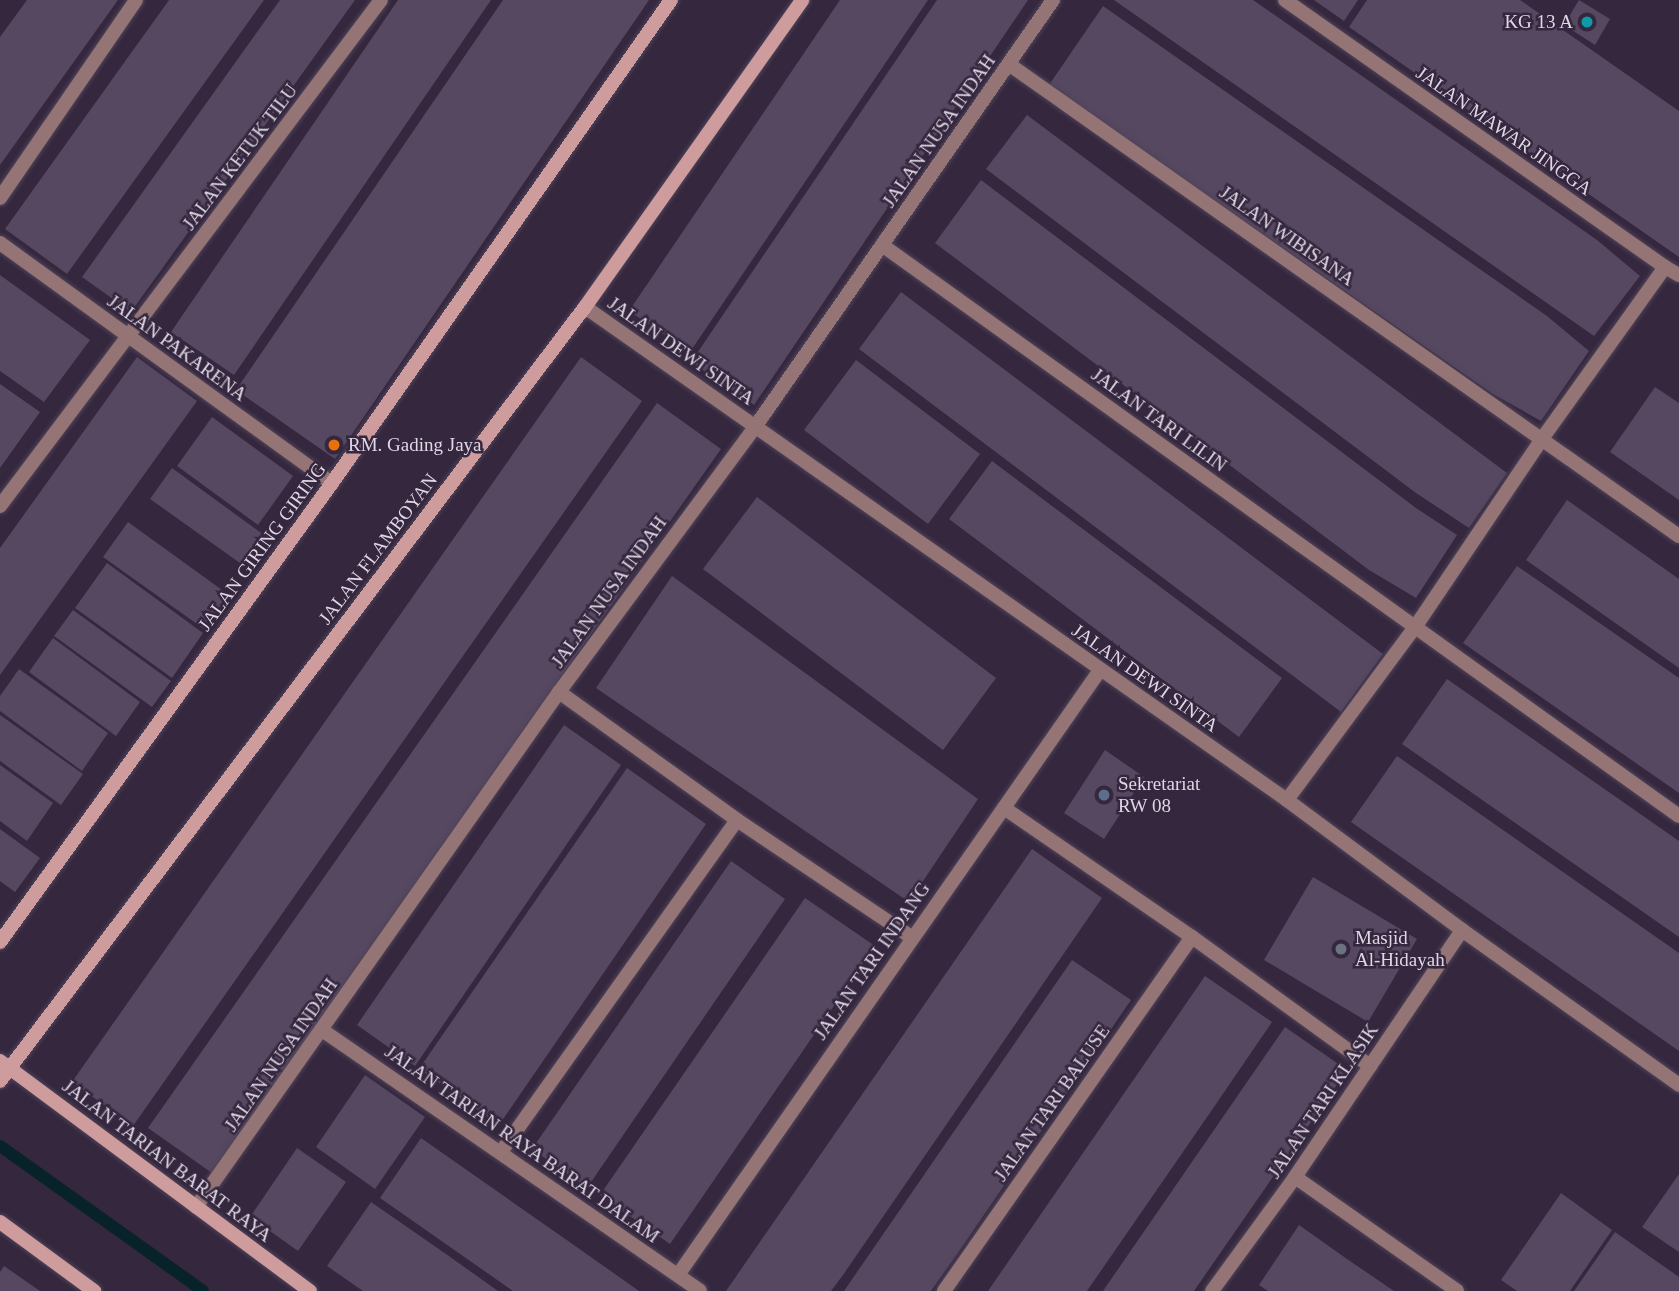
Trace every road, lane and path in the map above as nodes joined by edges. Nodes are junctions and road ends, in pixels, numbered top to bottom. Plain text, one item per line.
1 (136, 0) edge
2 (381, 0) edge
3 (671, 0) edge
4 (802, 0) edge
5 (1053, 0) edge
6 (1285, 0) edge
7 (1010, 65) junction
8 (0, 198) edge
9 (0, 243) edge
10 (882, 245) junction
11 (1665, 267) junction
12 (1679, 275) edge
13 (585, 307) junction
14 (130, 337) junction
15 (755, 427) junction
16 (1542, 439) junction
17 (332, 483) junction
18 (0, 506) edge
19 (1679, 536) edge
20 (1415, 627) junction
21 (1100, 670) junction
22 (559, 692) junction
23 (1287, 800) junction
24 (1004, 808) junction
25 (1679, 816) edge
26 (737, 820) junction
27 (1462, 930) junction
28 (911, 937) junction
29 (1192, 937) junction
30 (0, 942) edge
31 (322, 1030) junction
32 (5, 1064) edge
33 (1370, 1066) junction
34 (0, 1081) edge
35 (1679, 1085) edge
36 (501, 1152) junction
37 (1295, 1177) junction
38 (196, 1208) junction
39 (0, 1222) edge
40 (678, 1275) junction
41 (94, 1291) edge
42 (310, 1291) edge
43 (700, 1291) edge
44 (944, 1291) edge
45 (1212, 1291) edge
46 (1457, 1291) edge

1 - 8 street
2 - 14 street, JALAN KETUK TILU
3 - 17 street, JALAN GIRING GIRING
4 - 13 street, JALAN FLAMBOYAN
5 - 7 street, JALAN NUSA INDAH
6 - 11 street, JALAN MAWAR JINGGA
7 - 10 street, JALAN NUSA INDAH
7 - 16 street, JALAN WIBISANA
9 - 14 street, JALAN PAKARENA
10 - 15 street, JALAN NUSA INDAH
10 - 20 street, JALAN TARI LILIN
11 - 12 street, JALAN MAWAR JINGGA
11 - 16 street
13 - 15 street, JALAN DEWI SINTA
13 - 32 street, JALAN FLAMBOYAN
14 - 17 street, JALAN PAKARENA
14 - 18 street, JALAN KETUK TILU
15 - 21 street, JALAN DEWI SINTA
15 - 22 street, JALAN NUSA INDAH
16 - 19 street, JALAN WIBISANA
16 - 20 street
17 - 30 street, JALAN GIRING GIRING
20 - 23 street
20 - 25 street, JALAN TARI LILIN
21 - 23 street, JALAN DEWI SINTA
21 - 24 street, JALAN TARI INDANG
22 - 26 street
22 - 31 street, JALAN NUSA INDAH
23 - 27 street, JALAN DEWI SINTA
24 - 28 street, JALAN TARI INDANG
24 - 29 street
26 - 28 street
26 - 36 street
27 - 33 street, JALAN TARI KLASIK
27 - 35 street, JALAN DEWI SINTA
28 - 40 street, JALAN TARI INDANG
29 - 33 street
29 - 44 street, JALAN TARI BALUSE
31 - 36 street, JALAN TARIAN RAYA BARAT DALAM
31 - 38 street, JALAN NUSA INDAH
32 - 34 street, JALAN FLAMBOYAN
32 - 38 street, JALAN TARIAN BARAT RAYA
33 - 37 street, JALAN TARI KLASIK
36 - 40 street, JALAN TARIAN RAYA BARAT DALAM
37 - 45 street, JALAN TARI KLASIK
37 - 46 street
38 - 42 street, JALAN TARIAN BARAT RAYA
39 - 41 street
40 - 43 street, JALAN TARIAN RAYA BARAT DALAM

